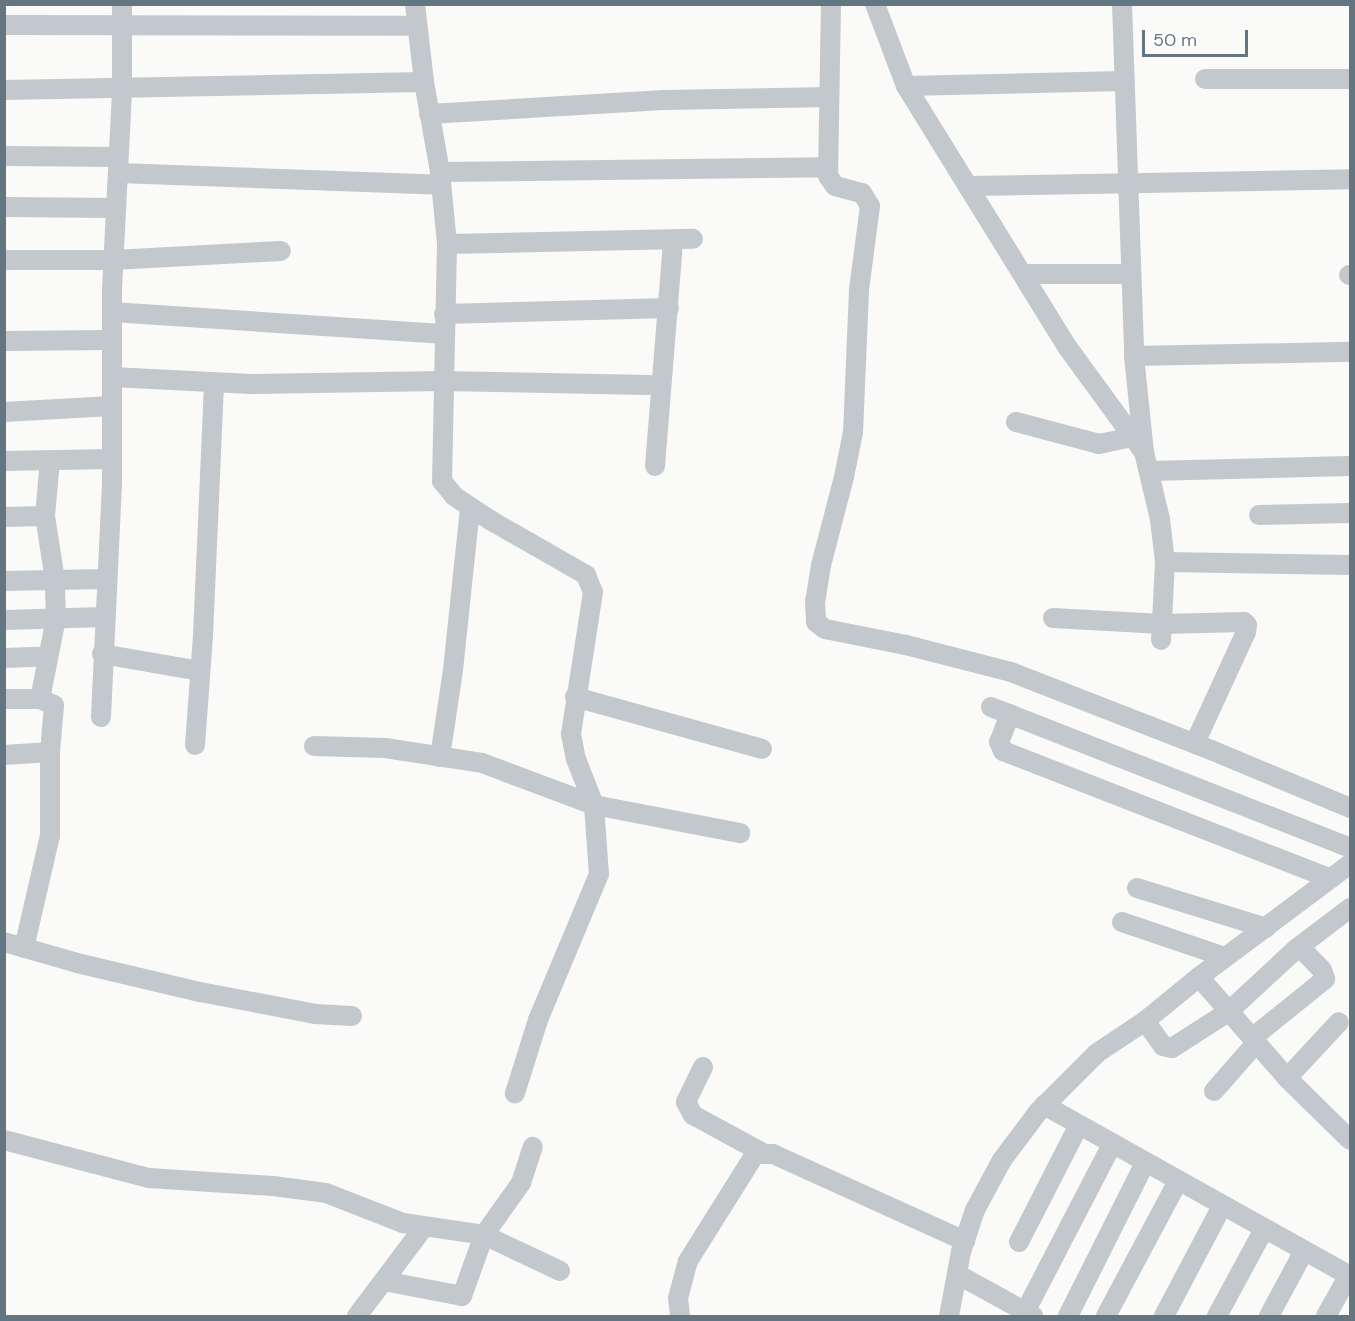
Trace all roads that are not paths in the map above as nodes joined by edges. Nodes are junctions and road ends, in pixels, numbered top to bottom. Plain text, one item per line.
1 (122, 4) edge
2 (415, 4) edge
3 (831, 4) edge
4 (875, 4) edge
5 (1122, 4) edge
6 (4, 25) edge
7 (122, 25) junction
8 (416, 26) junction
9 (1205, 79) dead end
10 (1350, 79) edge
11 (1123, 81) junction
12 (424, 82) junction
13 (906, 86) junction
14 (122, 89) junction
15 (4, 90) edge
16 (829, 97) junction
17 (429, 114) junction
18 (4, 156) edge
19 (118, 165) junction
20 (828, 167) junction
21 (441, 179) junction
22 (1350, 179) edge
23 (1127, 183) junction
24 (968, 186) junction
25 (4, 207) edge
26 (116, 208) junction
27 (447, 244) junction
28 (281, 250) dead end
29 (4, 260) edge
30 (113, 260) junction
31 (1023, 274) junction
32 (1131, 274) junction
33 (669, 308) junction
34 (112, 312) junction
35 (444, 314) junction
36 (444, 334) junction
37 (112, 340) junction
38 (4, 341) edge
39 (1350, 352) edge
40 (1134, 356) junction
41 (112, 377) junction
42 (442, 381) junction
43 (214, 383) junction
44 (649, 385) dead end
45 (112, 406) junction
46 (4, 412) edge
47 (1016, 423) dead end
48 (1142, 453) junction
49 (112, 459) junction
50 (50, 460) junction
51 (4, 461) edge
52 (655, 466) dead end
53 (1350, 466) edge
54 (470, 507) junction
55 (1350, 513) edge
56 (1259, 515) dead end
57 (45, 516) junction
58 (4, 517) edge
59 (1165, 562) junction
60 (1350, 566) edge
61 (105, 579) junction
62 (55, 580) junction
63 (4, 581) edge
64 (104, 617) junction
65 (56, 618) junction
66 (1053, 618) dead end
67 (4, 620) edge
68 (1162, 632) junction
69 (102, 654) junction
70 (38, 657) dead end
71 (4, 658) edge
72 (200, 671) junction
73 (575, 697) junction
74 (4, 699) edge
75 (40, 699) junction
76 (991, 707) dead end
77 (1010, 714) junction
78 (101, 717) dead end
79 (1195, 743) junction
80 (195, 745) dead end
81 (314, 746) dead end
82 (762, 749) dead end
83 (50, 752) junction
84 (4, 755) edge
85 (440, 757) junction
86 (594, 805) junction
87 (1350, 808) edge
88 (740, 833) dead end
89 (1350, 848) edge
90 (1350, 864) edge
91 (1329, 878) junction
92 (1137, 888) dead end
93 (1350, 908) edge
94 (1122, 922) dead end
95 (1266, 928) junction
96 (4, 942) edge
97 (1300, 947) junction
98 (24, 948) junction
99 (1225, 957) junction
100 (1199, 977) junction
101 (1228, 1012) junction
102 (352, 1016) dead end
103 (1145, 1021) junction
104 (1339, 1022) dead end
105 (1254, 1041) junction
106 (703, 1067) dead end
107 (1287, 1078) junction
108 (1214, 1091) dead end
109 (515, 1093) dead end
110 (1044, 1105) junction
111 (1079, 1125) junction
112 (1347, 1130) edge
113 (4, 1140) edge
114 (1112, 1144) junction
115 (533, 1147) dead end
116 (763, 1153) junction
117 (1145, 1163) junction
118 (1178, 1182) junction
119 (1222, 1206) junction
120 (424, 1227) junction
121 (1264, 1229) junction
122 (484, 1235) junction
123 (965, 1241) junction
124 (1019, 1242) dead end
125 (1304, 1251) junction
126 (560, 1271) dead end
127 (957, 1274) junction
128 (1349, 1276) edge
129 (384, 1281) junction
130 (1027, 1315) edge
131 (357, 1317) edge
132 (680, 1317) edge
133 (949, 1317) edge
134 (1068, 1317) edge
135 (1106, 1317) edge
136 (1164, 1317) edge
137 (1217, 1317) edge
138 (1269, 1317) edge
139 (1326, 1317) edge

1 - 7 street
2 - 8 street
3 - 16 street
4 - 13 street
5 - 11 street
6 - 7 street
7 - 8 street
7 - 14 street
8 - 12 street
9 - 10 street
11 - 13 street
11 - 23 street
12 - 14 street
12 - 17 street
13 - 24 street
14 - 15 street
14 - 19 street
16 - 17 street
16 - 20 street
17 - 21 street
18 - 19 street
19 - 21 street
19 - 26 street
20 - 21 street
20 - 79 street
21 - 27 street
22 - 23 street
23 - 24 street
23 - 32 street
24 - 31 street
25 - 26 street
26 - 30 street
27 - 33 street
27 - 35 street
28 - 30 street
29 - 30 street
30 - 34 street
31 - 32 street
31 - 48 street
32 - 40 street
33 - 35 street
33 - 52 street
34 - 36 street
34 - 37 street
35 - 36 street
36 - 42 street
37 - 38 street
37 - 41 street
39 - 40 street
40 - 48 street
41 - 43 street
41 - 45 street
42 - 43 street
42 - 44 street
42 - 54 street
43 - 72 street
45 - 46 street
45 - 49 street
47 - 48 street
48 - 53 street
48 - 59 street
49 - 50 street
49 - 61 street
50 - 51 street
50 - 57 street
54 - 73 street
54 - 85 street
55 - 56 street
57 - 58 street
57 - 62 street
59 - 60 street
59 - 68 street
61 - 62 street
61 - 64 street
62 - 63 street
62 - 65 street
64 - 65 street
64 - 69 street
65 - 67 street
65 - 75 street
66 - 68 street
68 - 79 street
69 - 72 street
69 - 78 street
70 - 71 street
72 - 80 street
73 - 82 street
73 - 86 street
74 - 75 street
75 - 83 street
76 - 77 street
77 - 89 street
77 - 91 street
79 - 87 street
81 - 85 street
83 - 84 street
83 - 98 street
85 - 86 street
86 - 88 street
86 - 109 street
90 - 91 street
91 - 95 street
92 - 95 street
93 - 97 street
94 - 99 street
95 - 99 street
96 - 98 street
97 - 101 street
97 - 105 street
98 - 102 street
99 - 100 street
100 - 101 street
100 - 103 street
101 - 103 street
101 - 105 street
103 - 110 street
104 - 107 street
105 - 107 street
105 - 108 street
106 - 116 street
107 - 112 street
110 - 111 street
110 - 123 street
111 - 114 street
111 - 124 street
113 - 120 street
114 - 117 street
114 - 130 street
115 - 122 street
116 - 123 street
116 - 132 street
117 - 118 street
117 - 134 street
118 - 119 street
118 - 135 street
119 - 121 street
119 - 136 street
120 - 122 street
120 - 129 street
121 - 125 street
121 - 137 street
122 - 126 street
122 - 129 street
123 - 127 street
125 - 128 street
125 - 138 street
127 - 130 street
127 - 133 street
128 - 139 street
129 - 131 street

